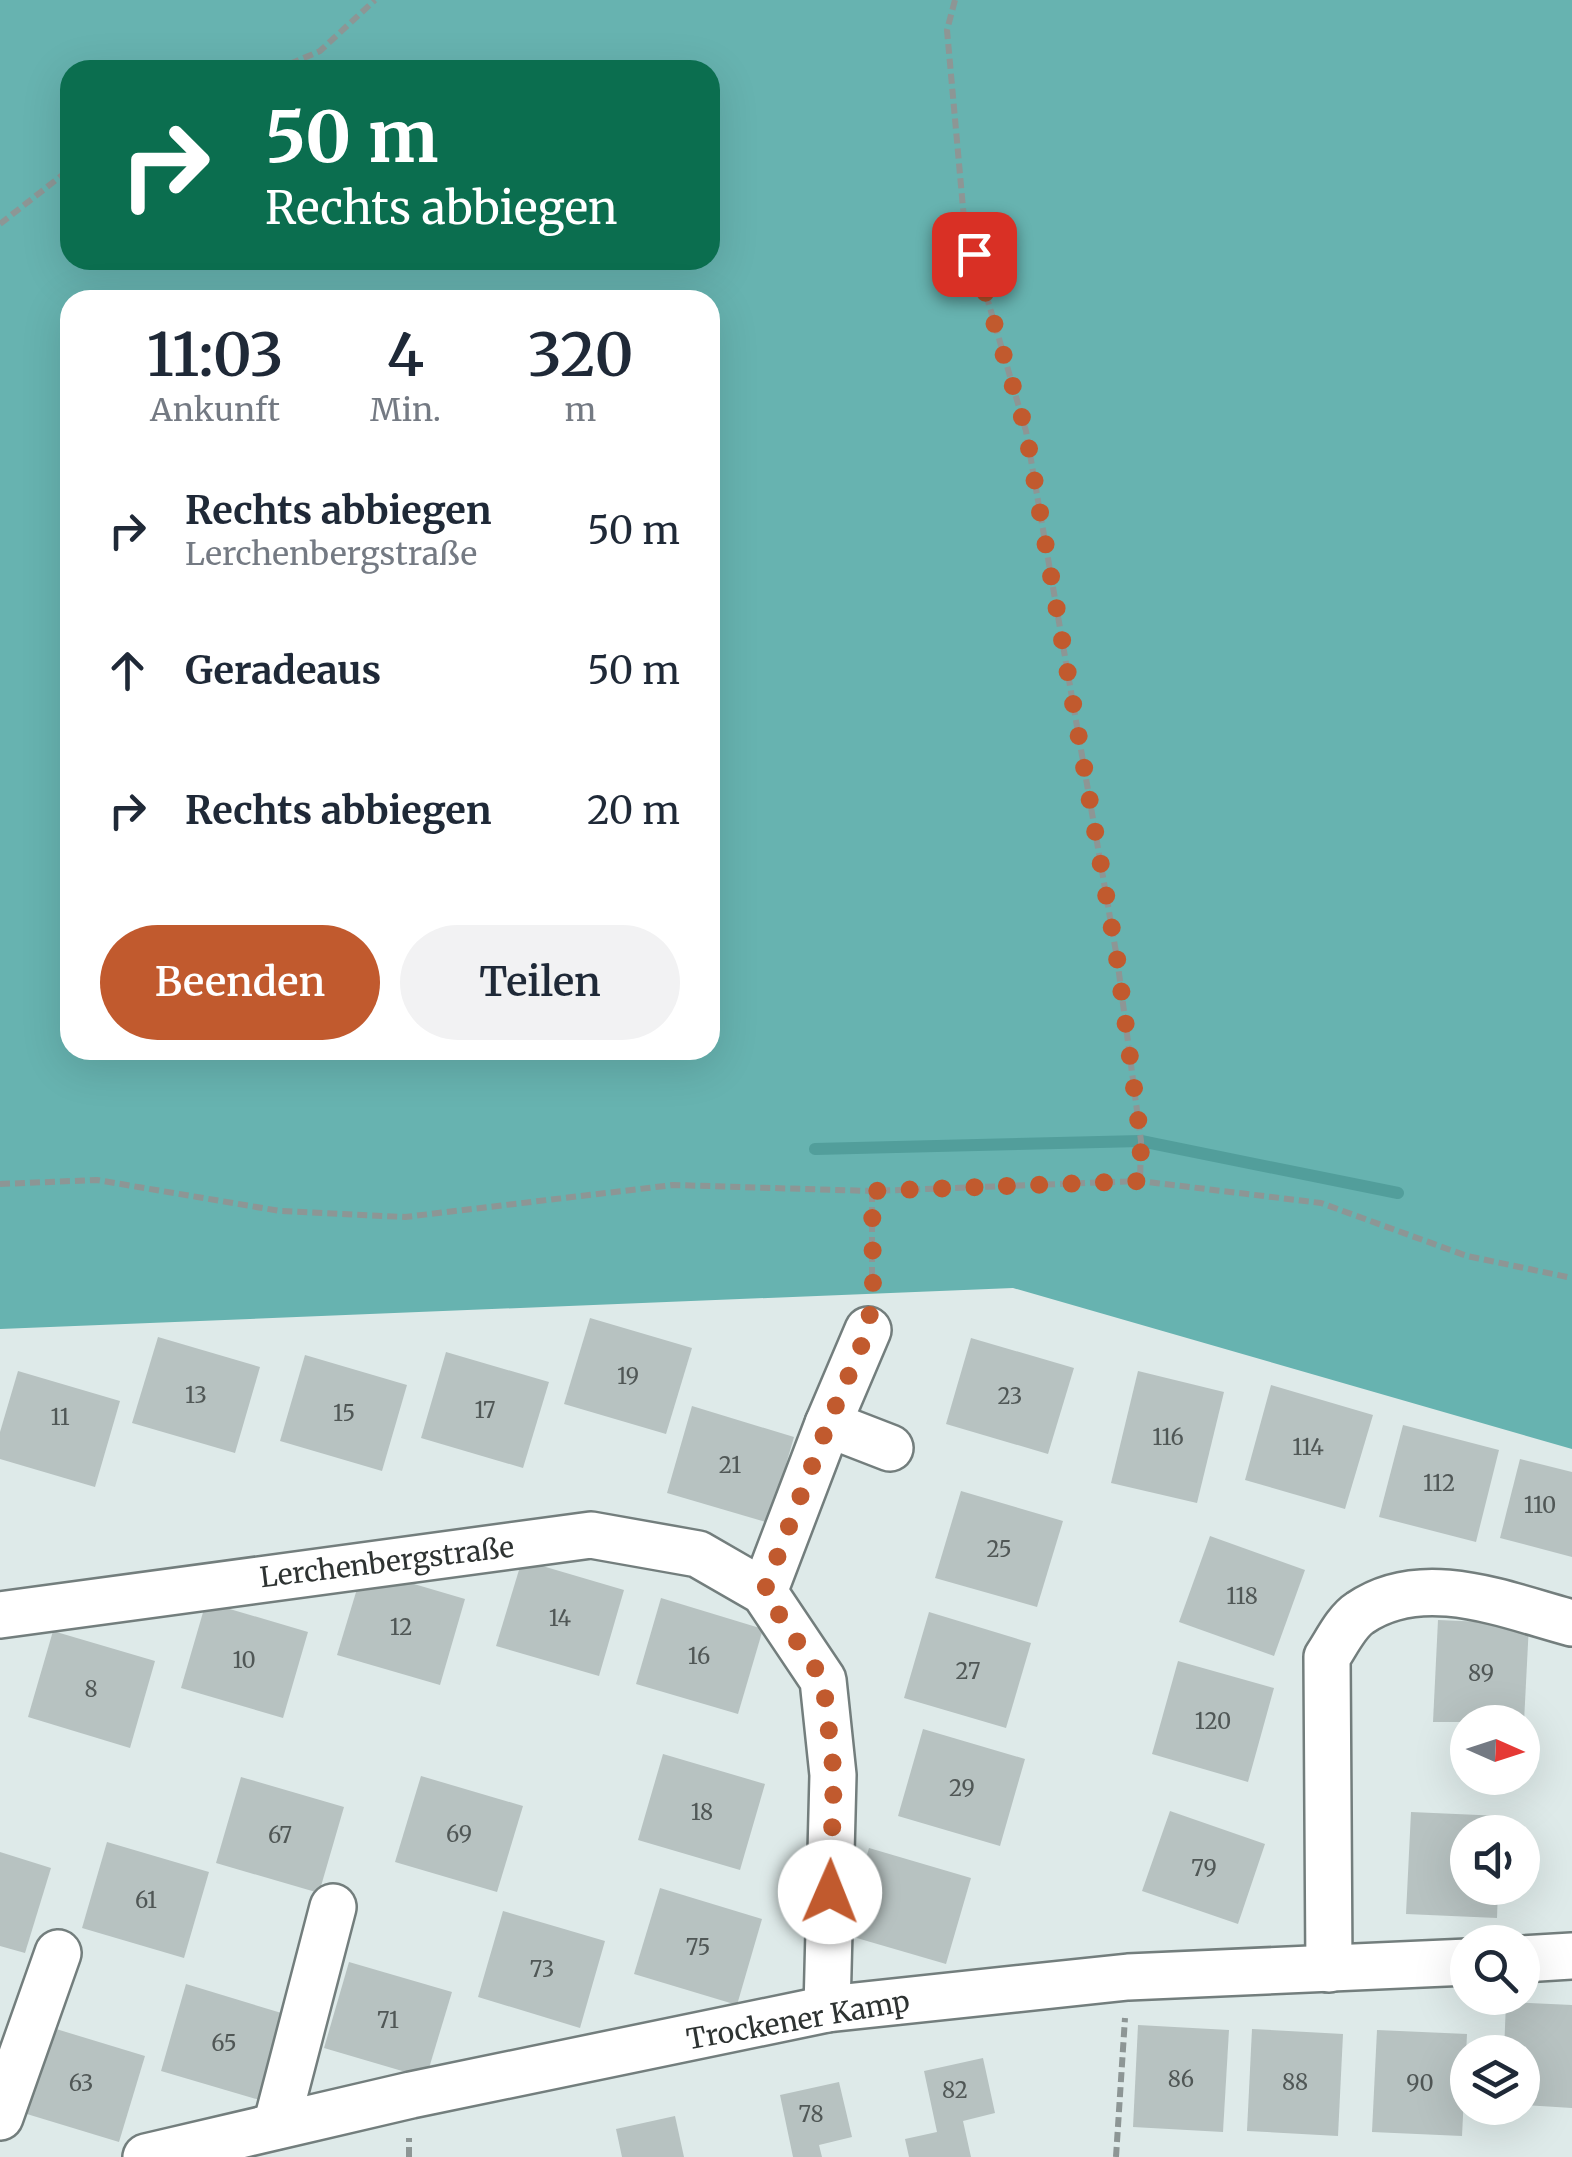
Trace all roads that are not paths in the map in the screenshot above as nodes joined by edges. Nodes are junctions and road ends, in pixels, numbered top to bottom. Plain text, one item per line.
1 (868, 1330) road end
2 (828, 1424) junction
3 (890, 1448) dead end
4 (764, 1592) junction
5 (0, 1615) edge
6 (1572, 1623) edge
7 (334, 1906) dead end
8 (58, 1954) dead end
9 (1572, 1956) edge
10 (1540, 1958) edge
11 (1450, 1963) edge
12 (1329, 1969) junction
13 (827, 2009) junction
14 (0, 2117) edge
15 (276, 2126) junction
16 (146, 2157) edge

1 - 2 street
2 - 3 street
2 - 4 street
4 - 5 street, Lerchenbergstraße
4 - 13 street, Lerchenbergstraße
6 - 12 street
7 - 15 street
8 - 14 street
9 - 10 street
11 - 12 street, Trockener Kamp
12 - 13 street, Trockener Kamp
13 - 15 street, Trockener Kamp
15 - 16 street, Trockener Kamp

